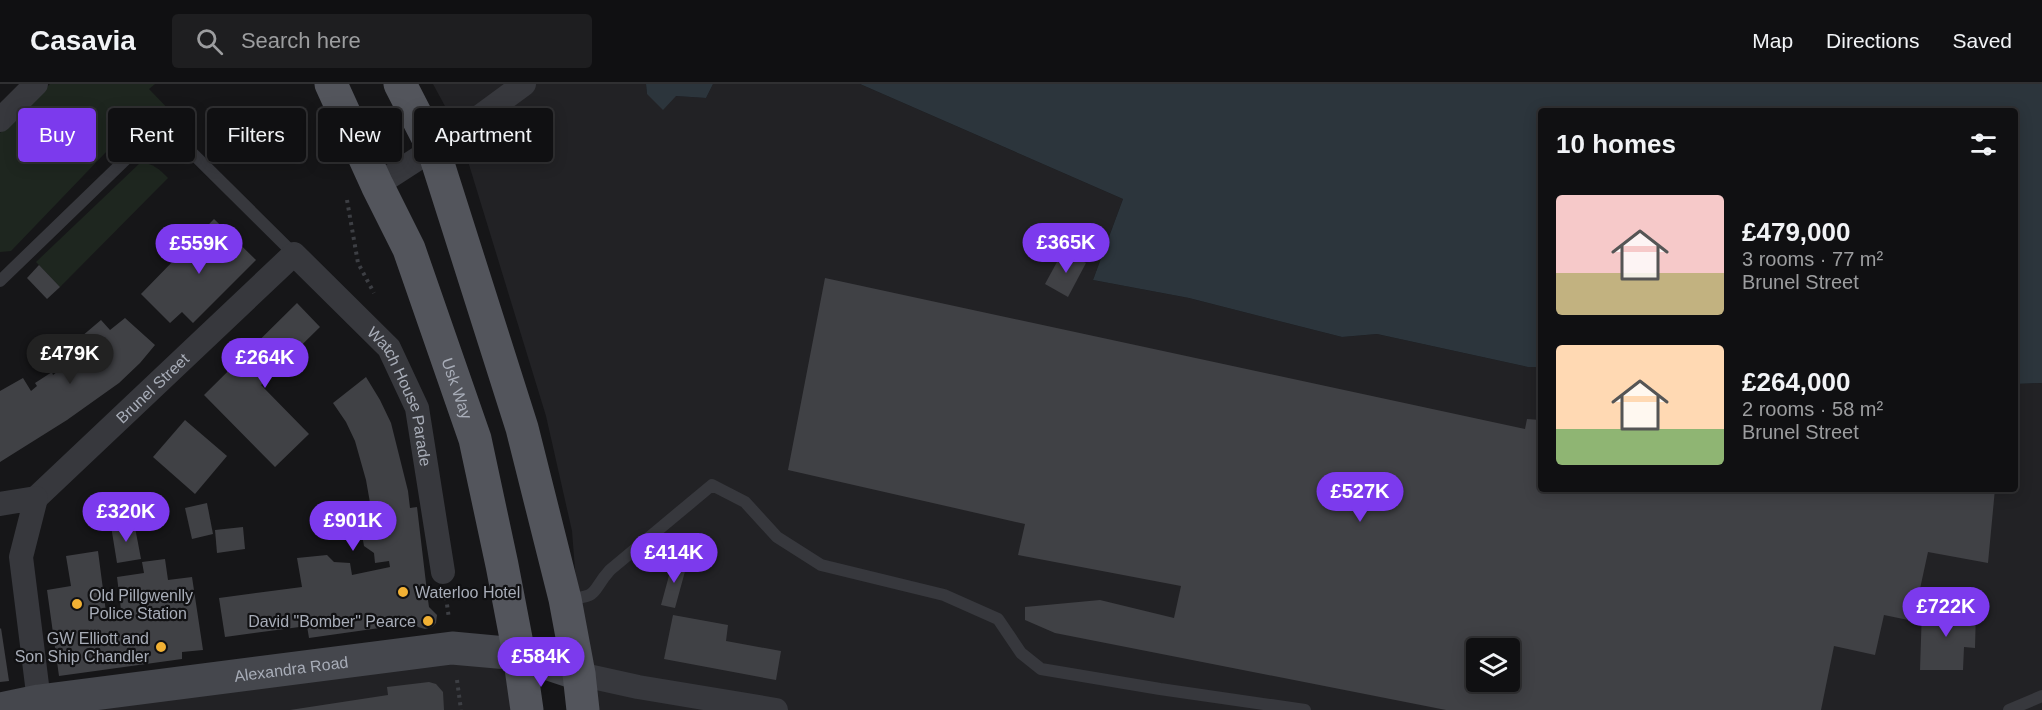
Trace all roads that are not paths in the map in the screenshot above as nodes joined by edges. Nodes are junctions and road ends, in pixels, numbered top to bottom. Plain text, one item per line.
1 (36, 84) edge
2 (331, 84) edge
3 (400, 84) edge
4 (524, 84) edge
5 (492, 108) edge
6 (414, 111) edge
7 (0, 120) edge
8 (414, 161) edge
9 (437, 162) edge
10 (377, 185) junction
11 (294, 254) junction
12 (0, 281) edge
13 (36, 498) junction
14 (0, 504) edge
15 (443, 572) dead end
16 (565, 599) junction
17 (519, 654) junction
18 (579, 674) junction
19 (2042, 696) edge
20 (39, 701) junction
21 (0, 709) edge
22 (527, 710) edge
23 (583, 710) edge
24 (776, 710) edge
25 (1305, 710) edge
26 (2009, 710) edge

1 - 7 street
2 - 10 main road, Usk Way
3 - 6 main road
4 - 5 street
8 - 10 street
9 - 16 main road
10 - 17 main road, Usk Way
11 - 12 lane
11 - 13 street, Brunel Street
11 - 15 street, Watch House Parade
13 - 14 street
13 - 20 street
16 - 18 main road
16 - 25 lane
17 - 18 street, Alexandra Road
17 - 20 street, Alexandra Road
17 - 22 main road, Usk Way
18 - 23 main road
18 - 24 street
19 - 26 lane
20 - 21 street, Alexandra Road

